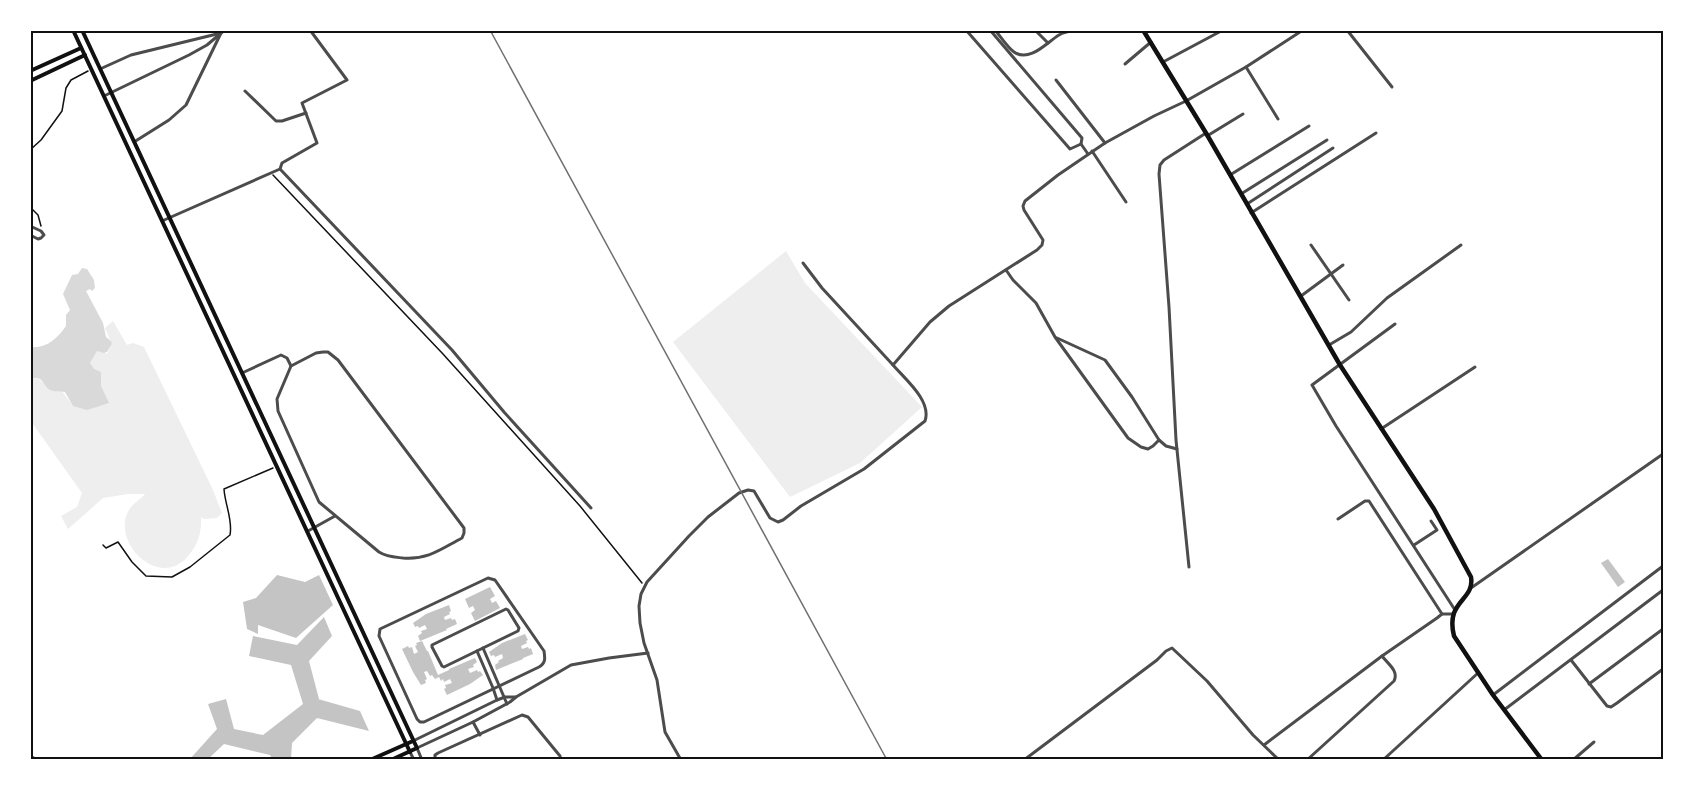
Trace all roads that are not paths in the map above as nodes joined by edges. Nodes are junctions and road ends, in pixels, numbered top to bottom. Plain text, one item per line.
1 (73, 30) edge
2 (82, 30) edge
3 (310, 30) edge
4 (966, 30) edge
5 (990, 30) edge
6 (995, 30) edge
7 (1035, 30) edge
8 (1078, 30) edge
9 (1143, 30) edge
10 (1303, 30) edge
11 (1347, 30) edge
12 (223, 31) edge
13 (1220, 31) edge
14 (1151, 42) junction
15 (1048, 43) junction
16 (81, 48) junction
17 (85, 55) junction
18 (1162, 62) junction
19 (1125, 64) dead end
20 (1246, 67) junction
21 (100, 69) junction
22 (30, 71) edge
23 (1056, 80) dead end
24 (30, 81) edge
25 (1392, 87) dead end
26 (244, 91) dead end
27 (111, 93) junction
28 (104, 96) junction
29 (1186, 101) junction
30 (306, 113) junction
31 (1243, 114) dead end
32 (1278, 119) dead end
33 (1309, 126) dead end
34 (1376, 133) dead end
35 (1206, 135) junction
36 (1327, 140) dead end
37 (134, 142) junction
38 (1105, 143) junction
39 (1081, 144) junction
40 (1333, 148) dead end
41 (1090, 152) junction
42 (280, 169) junction
43 (1230, 175) junction
44 (1241, 194) junction
45 (1126, 202) dead end
46 (1246, 204) junction
47 (1251, 213) junction
48 (170, 218) junction
49 (162, 221) junction
50 (30, 226) edge
51 (30, 235) edge
52 (1311, 245) dead end
53 (1461, 245) dead end
54 (803, 263) dead end
55 (1343, 265) dead end
56 (1006, 270) junction
57 (1331, 274) junction
58 (1300, 296) junction
59 (1349, 300) dead end
60 (1395, 324) dead end
61 (1055, 337) junction
62 (1329, 345) junction
63 (892, 365) junction
64 (1340, 365) junction
65 (291, 366) junction
66 (1475, 367) dead end
67 (242, 373) junction
68 (1381, 429) junction
69 (1159, 440) junction
70 (1177, 449) junction
71 (1663, 454) edge
72 (591, 508) dead end
73 (335, 516) junction
74 (1338, 519) dead end
75 (1431, 521) dead end
76 (314, 528) junction
77 (307, 532) junction
78 (1414, 545) junction
79 (1663, 566) edge
80 (1189, 567) dead end
81 (1471, 588) junction
82 (1663, 590) edge
83 (1454, 612) junction
84 (1442, 614) junction
85 (1663, 629) edge
86 (483, 648) junction
87 (477, 651) junction
88 (648, 653) junction
89 (1382, 656) junction
90 (1571, 659) junction
91 (1663, 669) edge
92 (1478, 674) junction
93 (500, 684) junction
94 (1588, 684) junction
95 (493, 688) junction
96 (1493, 695) junction
97 (505, 697) junction
98 (516, 697) junction
99 (497, 700) junction
100 (507, 704) junction
101 (1504, 710) junction
102 (473, 722) junction
103 (480, 735) junction
104 (413, 741) junction
105 (1594, 742) dead end
106 (406, 744) junction
107 (1264, 745) junction
108 (417, 748) junction
109 (410, 752) junction
110 (30, 757) edge
111 (37, 760) edge
112 (369, 760) edge
113 (391, 760) edge
114 (414, 760) edge
115 (422, 760) edge
116 (435, 760) edge
117 (561, 760) edge
118 (681, 760) edge
119 (1024, 760) edge
120 (1280, 760) edge
121 (1307, 760) edge
122 (1383, 760) edge
123 (1542, 760) edge
124 (1573, 760) edge

1 - 16 main road
2 - 21 main road
3 - 30 street
4 - 39 street
5 - 39 street
6 - 15 street
7 - 15 street
8 - 15 street
9 - 14 main road
10 - 20 street
11 - 25 street
12 - 21 street
12 - 27 street
12 - 37 street
13 - 18 street
14 - 18 main road
14 - 19 street
16 - 17 main road
16 - 22 main road
17 - 24 main road
17 - 28 main road
18 - 29 main road
20 - 29 street
20 - 32 street
21 - 27 main road
23 - 38 street
26 - 30 street
27 - 28 street
27 - 37 main road
28 - 49 main road
29 - 35 main road
29 - 38 street
30 - 42 street
31 - 35 street
33 - 43 street
34 - 47 street
35 - 43 main road
35 - 70 street
36 - 44 street
37 - 48 main road
38 - 41 street
39 - 41 street
40 - 46 street
41 - 45 street
41 - 56 street
42 - 48 street
42 - 72 street
43 - 44 main road
44 - 46 main road
46 - 47 main road
47 - 58 main road
48 - 49 street
48 - 67 main road
49 - 77 main road
50 - 51 street
52 - 57 street
53 - 62 street
54 - 63 street
55 - 57 street
56 - 61 street
56 - 63 street
57 - 58 street
57 - 59 street
58 - 62 main road
60 - 64 street
61 - 69 street
61 - 69 street
62 - 64 main road
63 - 88 street
64 - 68 main road
64 - 78 street
65 - 67 street
65 - 73 street
65 - 73 street
66 - 68 street
67 - 76 main road
68 - 81 main road
69 - 70 street
70 - 80 street
71 - 81 street
73 - 76 street
74 - 84 street
75 - 78 street
76 - 77 street
76 - 104 main road
77 - 106 main road
78 - 83 street
79 - 96 street
81 - 83 main road
82 - 90 street
83 - 84 street
83 - 92 main road
84 - 89 street
85 - 94 street
86 - 87 street
86 - 87 street
86 - 93 street
87 - 95 street
88 - 98 street
88 - 118 street
89 - 107 street
89 - 121 street
90 - 94 street
90 - 101 street
91 - 94 street
92 - 96 main road
92 - 122 street
93 - 95 street
93 - 95 street
93 - 97 street
95 - 99 street
96 - 101 main road
97 - 98 street
97 - 99 street
97 - 100 street
98 - 100 street
99 - 104 street
100 - 102 street
101 - 123 main road
102 - 103 street
102 - 108 street
103 - 116 street
103 - 117 street
104 - 106 main road
104 - 108 main road
105 - 124 street
106 - 109 main road
106 - 112 main road
107 - 119 street
107 - 120 street
108 - 109 main road
108 - 115 street
109 - 113 main road
109 - 114 street
110 - 111 main road

